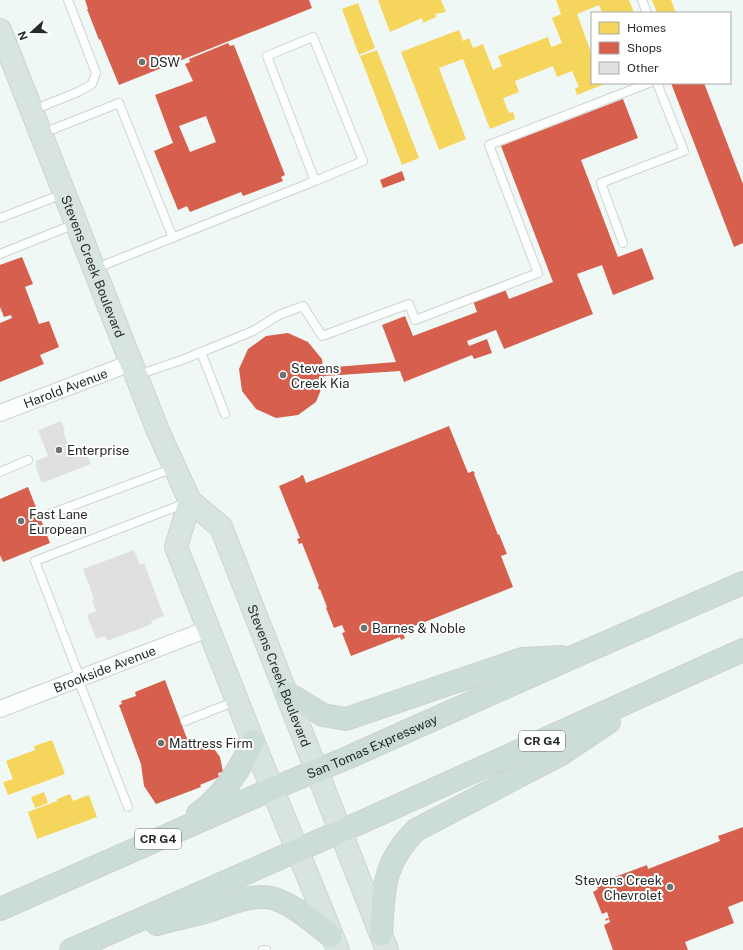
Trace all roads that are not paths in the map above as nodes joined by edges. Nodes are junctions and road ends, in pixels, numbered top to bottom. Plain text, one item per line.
1 (68, 0) edge
2 (642, 0) edge
3 (647, 12) edge
4 (0, 30) edge
5 (646, 84) edge
6 (657, 84) edge
7 (32, 111) junction
8 (41, 134) junction
9 (315, 181) junction
10 (64, 193) junction
11 (0, 218) edge
12 (76, 223) junction
13 (173, 238) junction
14 (623, 243) dead end
15 (0, 254) edge
16 (94, 269) junction
17 (201, 352) junction
18 (133, 369) junction
19 (0, 413) edge
20 (224, 414) dead end
21 (28, 460) dead end
22 (175, 467) junction
23 (0, 472) edge
24 (190, 502) junction
25 (47, 515) dead end
26 (743, 583) edge
27 (208, 629) junction
28 (743, 650) edge
29 (572, 657) junction
30 (79, 678) junction
31 (287, 693) junction
32 (635, 699) junction
33 (237, 700) junction
34 (0, 709) edge
35 (185, 721) dead end
36 (253, 741) junction
37 (317, 770) junction
38 (272, 789) junction
39 (128, 807) dead end
40 (175, 831) junction
41 (341, 831) junction
42 (297, 850) junction
43 (0, 909) edge
44 (384, 942) edge
45 (335, 943) edge
46 (71, 950) edge
47 (76, 950) edge

1 - 7 lane
2 - 3 lane
4 - 7 main road, Stevens Creek Boulevard
5 - 17 lane
6 - 14 lane
7 - 8 main road, Stevens Creek Boulevard
8 - 10 main road, Stevens Creek Boulevard
8 - 13 lane
9 - 9 lane
9 - 13 lane
10 - 11 lane
10 - 12 main road, Stevens Creek Boulevard
12 - 15 lane
12 - 16 main road, Stevens Creek Boulevard
13 - 16 lane
16 - 18 main road, Stevens Creek Boulevard
17 - 18 lane
17 - 20 lane
18 - 19 street, Harold Avenue
18 - 22 main road, Stevens Creek Boulevard
21 - 23 lane
22 - 24 main road, Stevens Creek Boulevard
22 - 25 lane
24 - 27 main road
24 - 30 lane
24 - 31 main road, Stevens Creek Boulevard
26 - 29 highway, San Tomas Expressway / CR G4
27 - 30 street, Brookside Avenue
27 - 33 main road
28 - 32 highway, CR G4
29 - 31 highway
29 - 37 highway, San Tomas Expressway / CR G4
30 - 34 street, Brookside Avenue
30 - 39 lane
31 - 37 main road, Stevens Creek Boulevard
32 - 41 highway, CR G4
32 - 44 highway
33 - 35 lane
33 - 36 main road
36 - 38 main road
36 - 40 highway
37 - 38 highway, San Tomas Expressway / CR G4
37 - 41 main road, Stevens Creek Boulevard
38 - 40 highway, San Tomas Expressway / CR G4
38 - 42 main road
40 - 43 highway, San Tomas Expressway / CR G4
41 - 42 highway, CR G4
41 - 44 main road, Stevens Creek Boulevard
42 - 45 main road
42 - 46 highway, CR G4
45 - 47 highway

